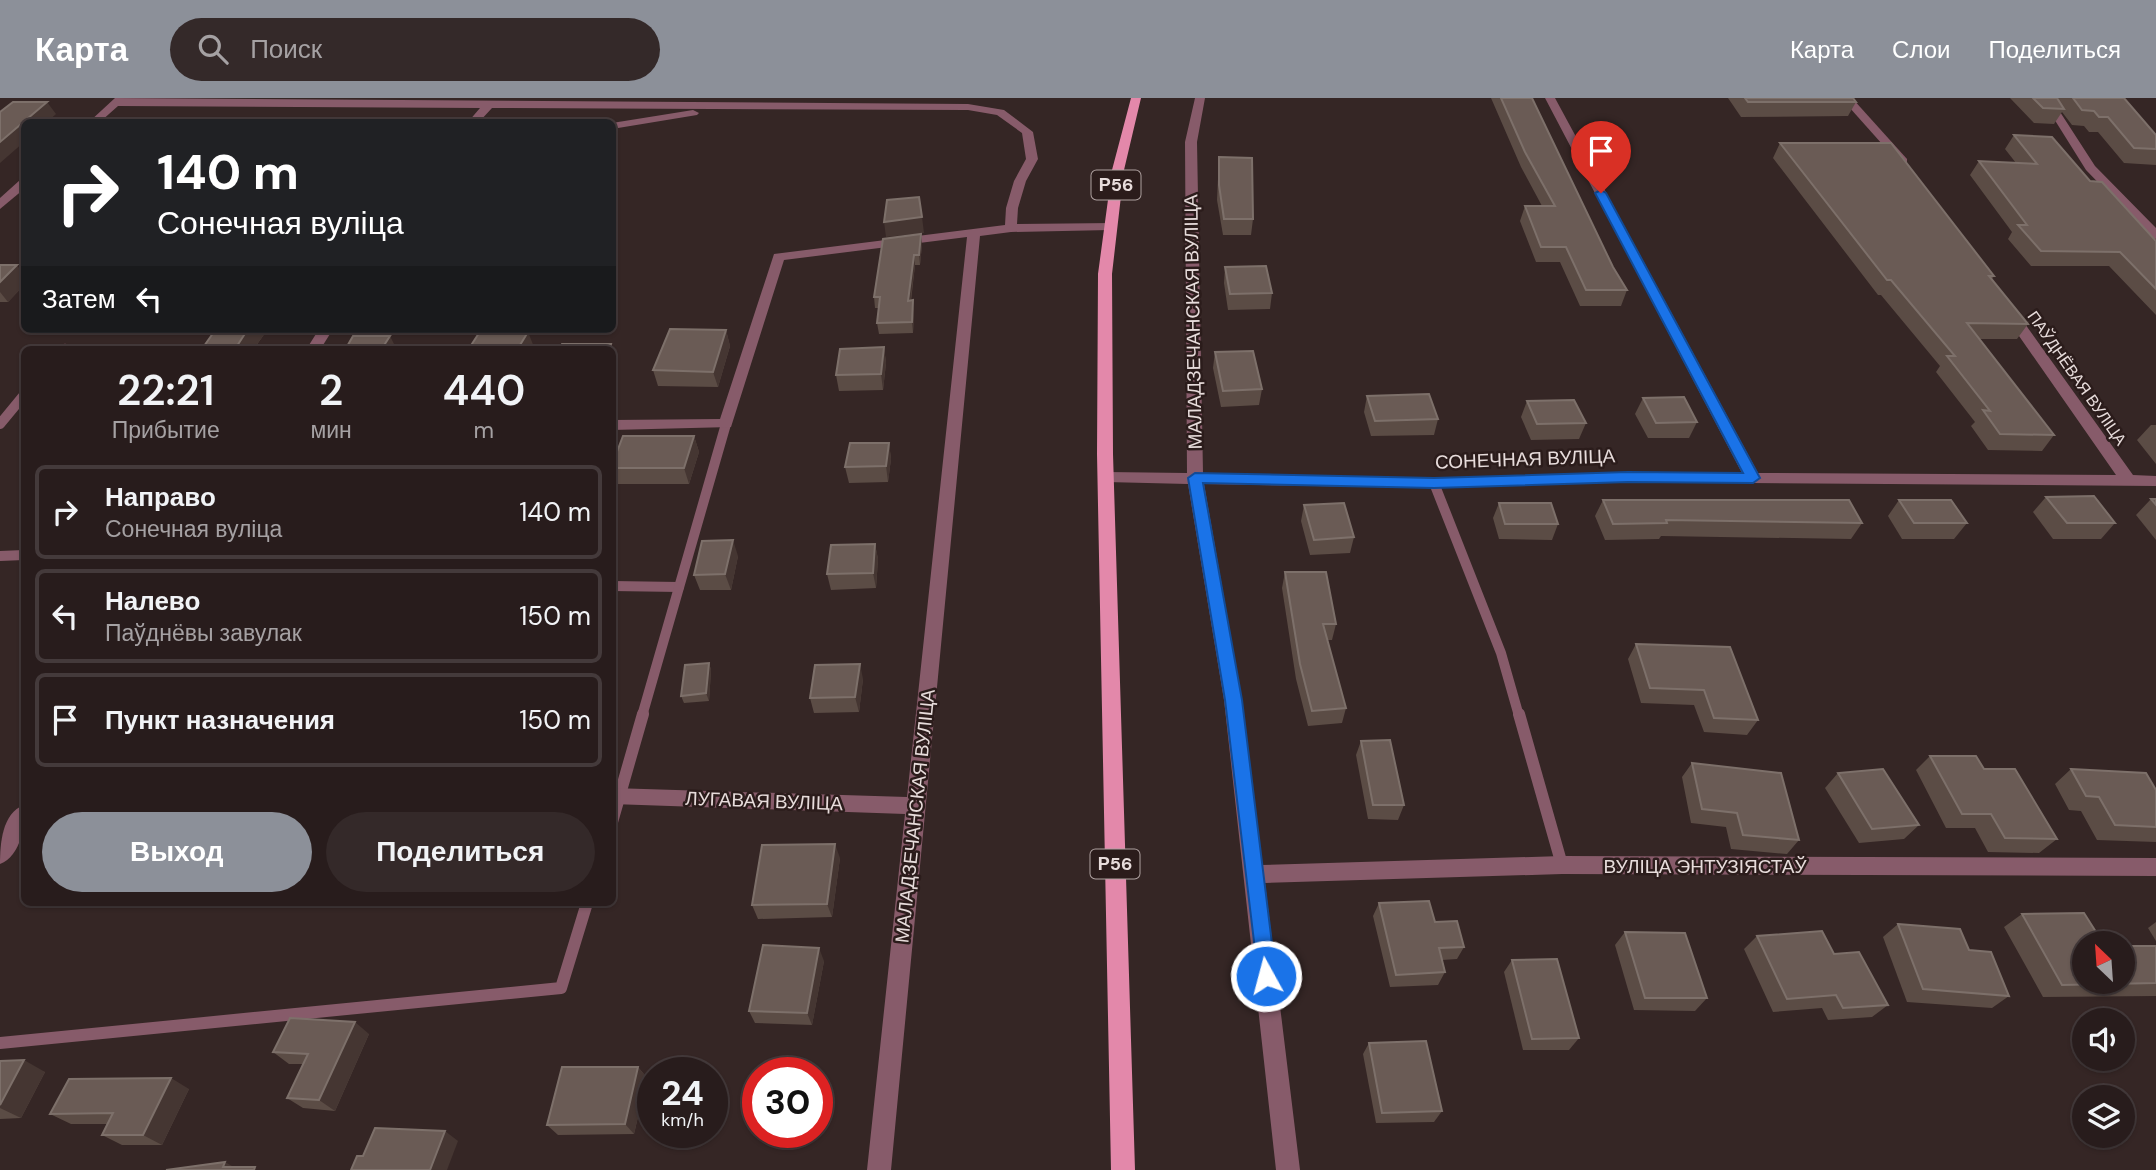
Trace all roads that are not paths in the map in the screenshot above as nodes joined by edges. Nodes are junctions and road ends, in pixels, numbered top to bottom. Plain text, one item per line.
1 (1136, 98) edge
2 (1200, 98) edge
3 (1550, 98) edge
4 (1846, 98) edge
5 (2046, 98) edge
6 (118, 100) edge
7 (738, 105) junction
8 (487, 107) junction
9 (97, 119) edge
10 (476, 119) edge
11 (616, 125) edge
12 (1909, 170) edge
13 (21, 186) edge
14 (0, 205) edge
15 (1110, 226) junction
16 (1012, 228) junction
17 (974, 234) junction
18 (2156, 235) edge
19 (2000, 299) edge
20 (21, 399) edge
21 (0, 424) edge
22 (726, 424) junction
23 (616, 425) edge
24 (1106, 477) junction
25 (1195, 478) junction
26 (1753, 478) junction
27 (2127, 478) junction
28 (2156, 481) edge
29 (1434, 483) junction
30 (21, 555) edge
31 (0, 556) edge
32 (616, 586) edge
33 (679, 587) junction
34 (617, 796) edge
35 (916, 806) junction
36 (21, 819) edge
37 (0, 855) edge
38 (1562, 865) junction
39 (2156, 867) edge
40 (1254, 874) junction
41 (586, 906) edge
42 (0, 1043) edge
43 (879, 1170) edge
44 (1123, 1170) edge
45 (1288, 1170) edge

1 - 15 main road, Р56
2 - 25 street, МАЛАДЗЕЧАНСКАЯ ВУЛІЦА
3 - 26 street
4 - 12 street
5 - 18 street
6 - 8 street
6 - 9 street
7 - 8 street
7 - 11 street
7 - 16 street
8 - 10 street
13 - 14 street
15 - 16 street
15 - 24 main road, Р56
16 - 17 street
17 - 22 street
17 - 35 street, МАЛАДЗЕЧАНСКАЯ ВУЛІЦА
19 - 27 street, ПАЎДНЁВАЯ ВУЛІЦА
20 - 21 lane
22 - 23 street
22 - 33 lane
24 - 25 street, СОНЕЧНАЯ ВУЛІЦА
24 - 44 main road, Р56
25 - 29 street, СОНЕЧНАЯ ВУЛІЦА
25 - 40 street, МАЛАДЗЕЧАНСКАЯ ВУЛІЦА
26 - 27 street, СОНЕЧНАЯ ВУЛІЦА
26 - 29 street, СОНЕЧНАЯ ВУЛІЦА
27 - 28 street, СОНЕЧНАЯ ВУЛІЦА
29 - 38 lane
30 - 31 lane
32 - 33 lane
33 - 34 lane
34 - 35 street, ЛУГАВАЯ ВУЛІЦА
35 - 43 street, МАЛАДЗЕЧАНСКАЯ ВУЛІЦА
36 - 37 street
38 - 39 street, ВУЛІЦА ЭНТУЗІЯСТАЎ
38 - 40 street, ВУЛІЦА ЭНТУЗІЯСТАЎ
40 - 45 street, МАЛАДЗЕЧАНСКАЯ ВУЛІЦА
41 - 42 lane

